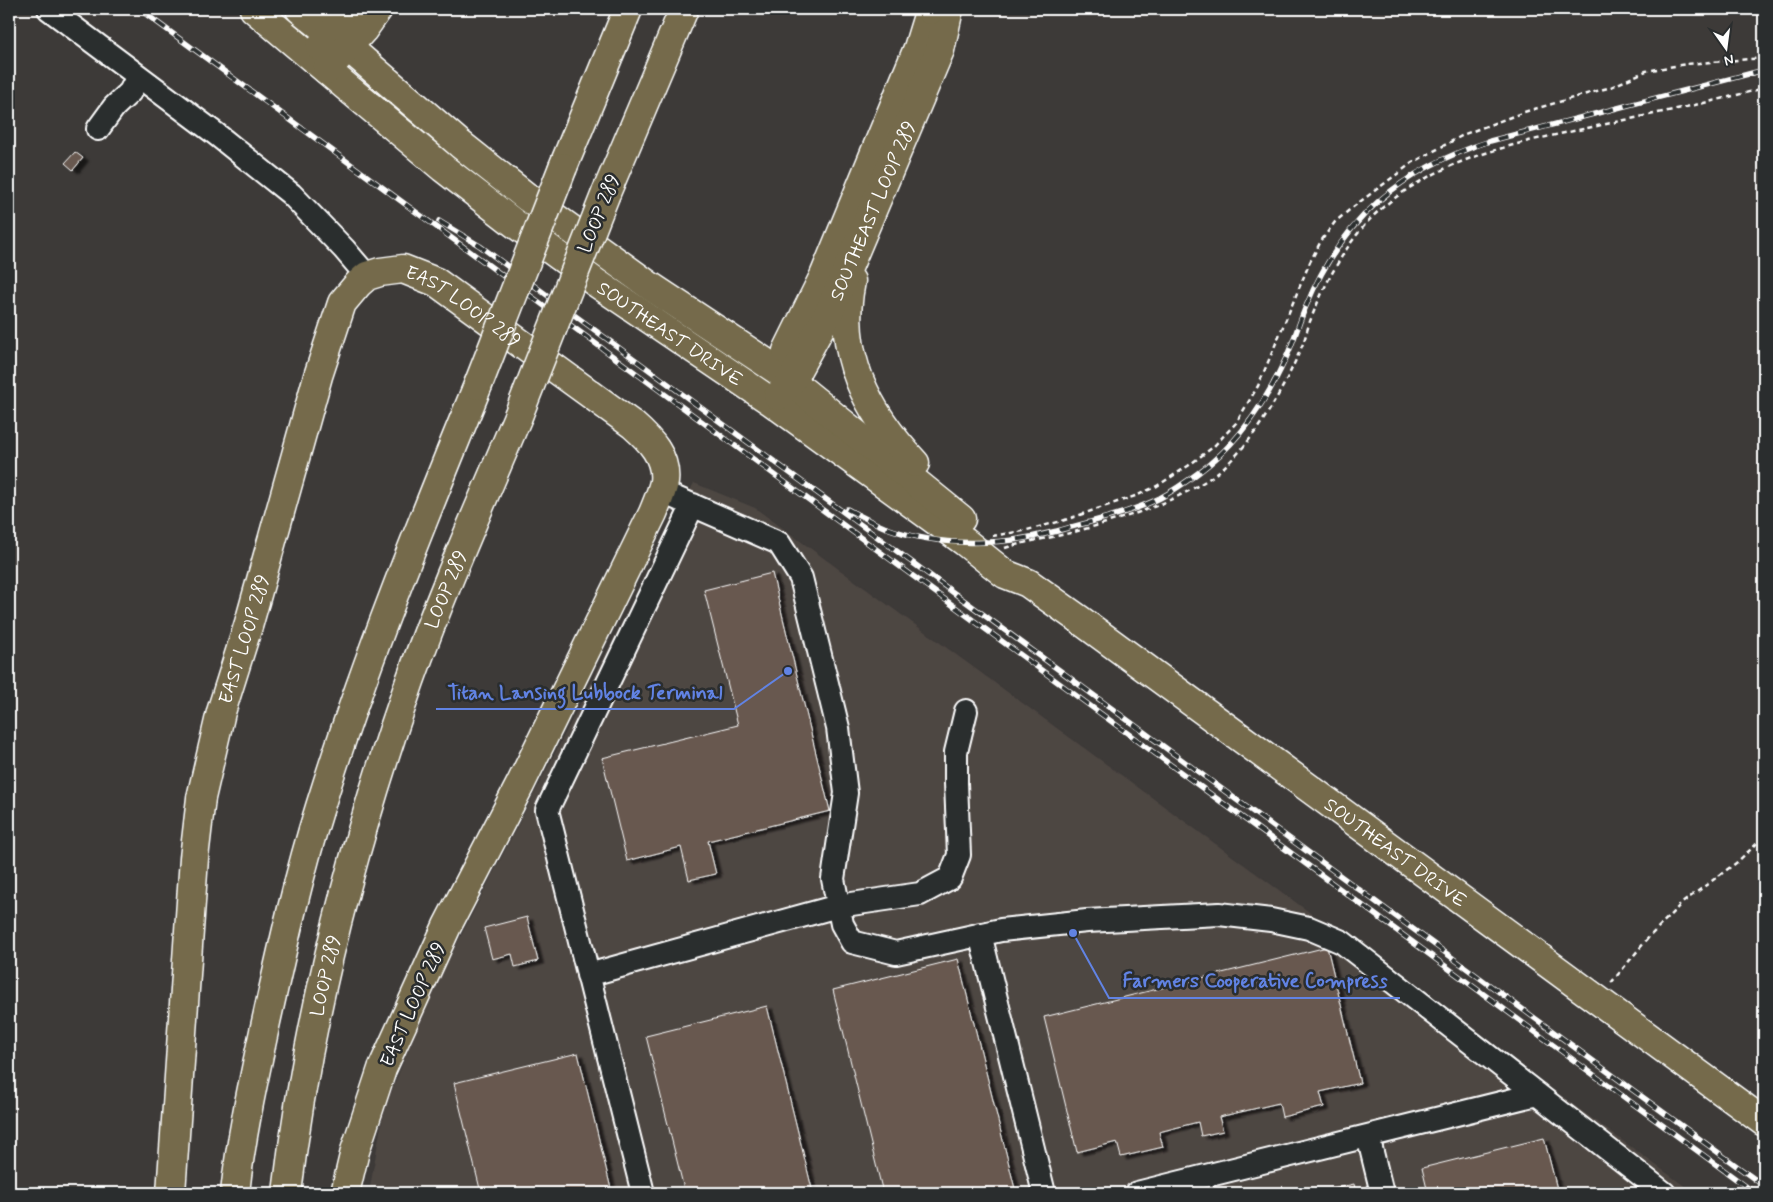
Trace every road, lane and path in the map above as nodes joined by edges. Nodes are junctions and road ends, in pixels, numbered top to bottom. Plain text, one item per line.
1 (49, 9) edge
2 (254, 9) edge
3 (300, 9) edge
4 (353, 9) edge
5 (378, 9) edge
6 (628, 9) edge
7 (684, 9) edge
8 (694, 9) edge
9 (935, 9) edge
10 (340, 41) junction
11 (1764, 58) edge
12 (319, 63) junction
13 (656, 75) junction
14 (138, 76) junction
15 (1764, 88) edge
16 (98, 129) dead end
17 (858, 246) junction
18 (367, 276) junction
19 (784, 376) junction
20 (766, 398) junction
21 (660, 491) junction
22 (693, 505) junction
23 (956, 515) junction
24 (991, 544) junction
25 (1028, 584) junction
26 (966, 711) dead end
27 (1764, 837) edge
28 (838, 906) junction
29 (980, 934) junction
30 (588, 975) junction
31 (1599, 1000) junction
32 (1537, 1094) junction
33 (1764, 1122) edge
34 (1368, 1136) junction
35 (170, 1193) edge
36 (235, 1193) edge
37 (287, 1193) edge
38 (345, 1193) edge
39 (643, 1193) edge
40 (1044, 1193) edge
41 (1137, 1193) edge
42 (1382, 1193) edge
43 (1664, 1193) edge

1 - 14 street
2 - 12 main road, SOUTHEAST DRIVE
3 - 10 main road, SOUTHEAST DRIVE
4 - 10 main road
5 - 10 main road
6 - 36 main road, bridge
7 - 13 main road, LOOP 289
8 - 13 main road
9 - 17 main road, SOUTHEAST LOOP 289
9 - 19 main road, SOUTHEAST LOOP 289
10 - 12 main road
10 - 19 main road, SOUTHEAST DRIVE
11 - 24 path
12 - 20 main road, SOUTHEAST DRIVE
13 - 37 main road, LOOP 289, bridge
14 - 16 street
14 - 18 street
15 - 24 path
17 - 19 main road, SOUTHEAST LOOP 289
17 - 23 main road
18 - 21 main road, EAST LOOP 289
18 - 35 main road, EAST LOOP 289
19 - 20 main road, SOUTHEAST LOOP 289
19 - 23 main road, SOUTHEAST DRIVE
20 - 25 main road, SOUTHEAST DRIVE
21 - 22 street
21 - 38 main road, EAST LOOP 289
22 - 28 street
22 - 30 street
23 - 24 main road, SOUTHEAST DRIVE
24 - 25 main road, SOUTHEAST DRIVE
25 - 31 main road, SOUTHEAST DRIVE
26 - 28 street
27 - 31 path
28 - 29 street
28 - 30 street
29 - 32 street
29 - 40 street
30 - 39 street
31 - 33 main road, SOUTHEAST DRIVE
32 - 34 street
32 - 43 street
34 - 41 street
34 - 42 street

